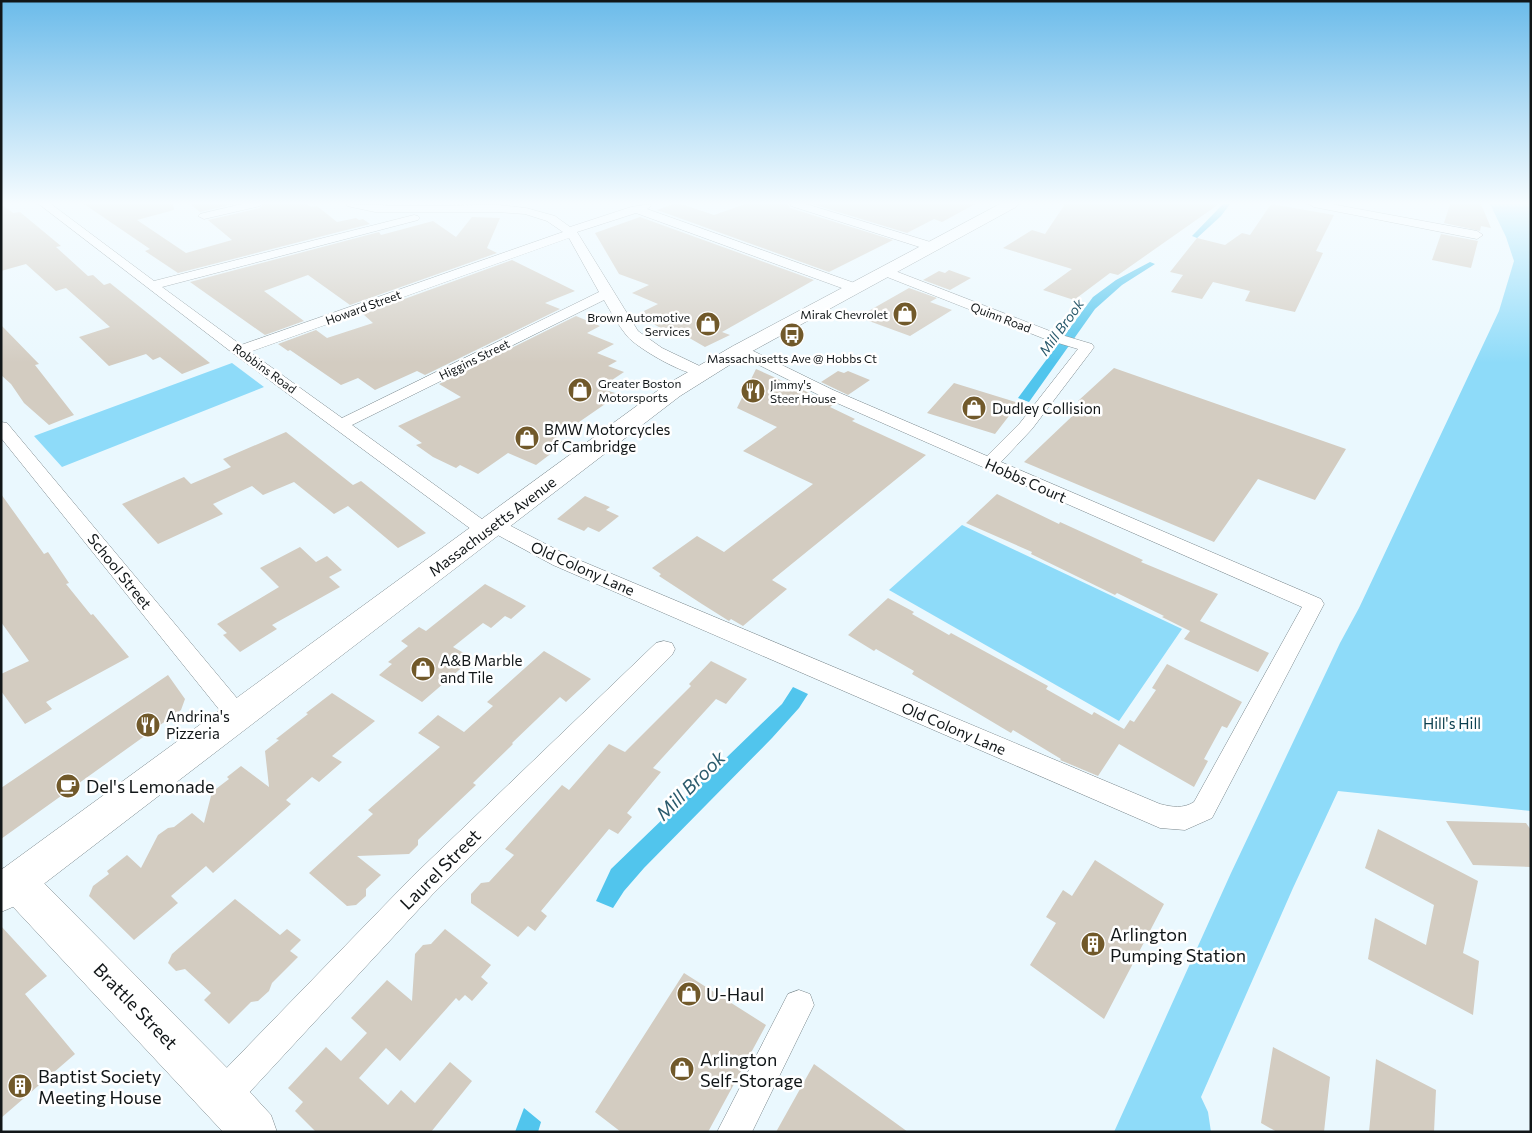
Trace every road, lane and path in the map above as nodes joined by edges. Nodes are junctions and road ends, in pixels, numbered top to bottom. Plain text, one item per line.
1 (116, 257) edge
2 (262, 257) edge
3 (500, 257) edge
4 (585, 257) edge
5 (768, 257) edge
6 (913, 257) edge
7 (886, 272) junction
8 (154, 285) junction
9 (855, 288) junction
10 (607, 293) junction
11 (239, 350) junction
12 (740, 350) junction
13 (701, 372) junction
14 (342, 424) junction
15 (1, 427) edge
16 (990, 464) junction
17 (490, 528) junction
18 (1314, 604) joint
19 (664, 648) dead end
20 (238, 716) junction
21 (9, 887) edge
22 (799, 1004) dead end
23 (223, 1096) junction
24 (254, 1132) edge
25 (734, 1132) edge

1 - 8 street, Robbins Road
2 - 8 street
3 - 11 street, Howard Street
4 - 10 street
5 - 9 street
6 - 7 main road, Massachusetts Avenue
7 - 9 main road, Massachusetts Avenue
7 - 16 street, Quinn Road
8 - 11 street, Robbins Road
9 - 12 main road, Massachusetts Avenue
10 - 13 street
10 - 14 street, Higgins Street
11 - 14 street, Robbins Road
12 - 13 main road, Massachusetts Avenue
12 - 16 street, Hobbs Court
13 - 17 main road, Massachusetts Avenue
14 - 17 street, Robbins Road
15 - 20 street, School Street
16 - 18 street, Hobbs Court
17 - 18 street, Old Colony Lane
17 - 20 main road, Massachusetts Avenue
19 - 23 street, Laurel Street
20 - 21 main road, Massachusetts Avenue
21 - 23 main road, Brattle Street
22 - 25 street
23 - 24 main road, Brattle Street

